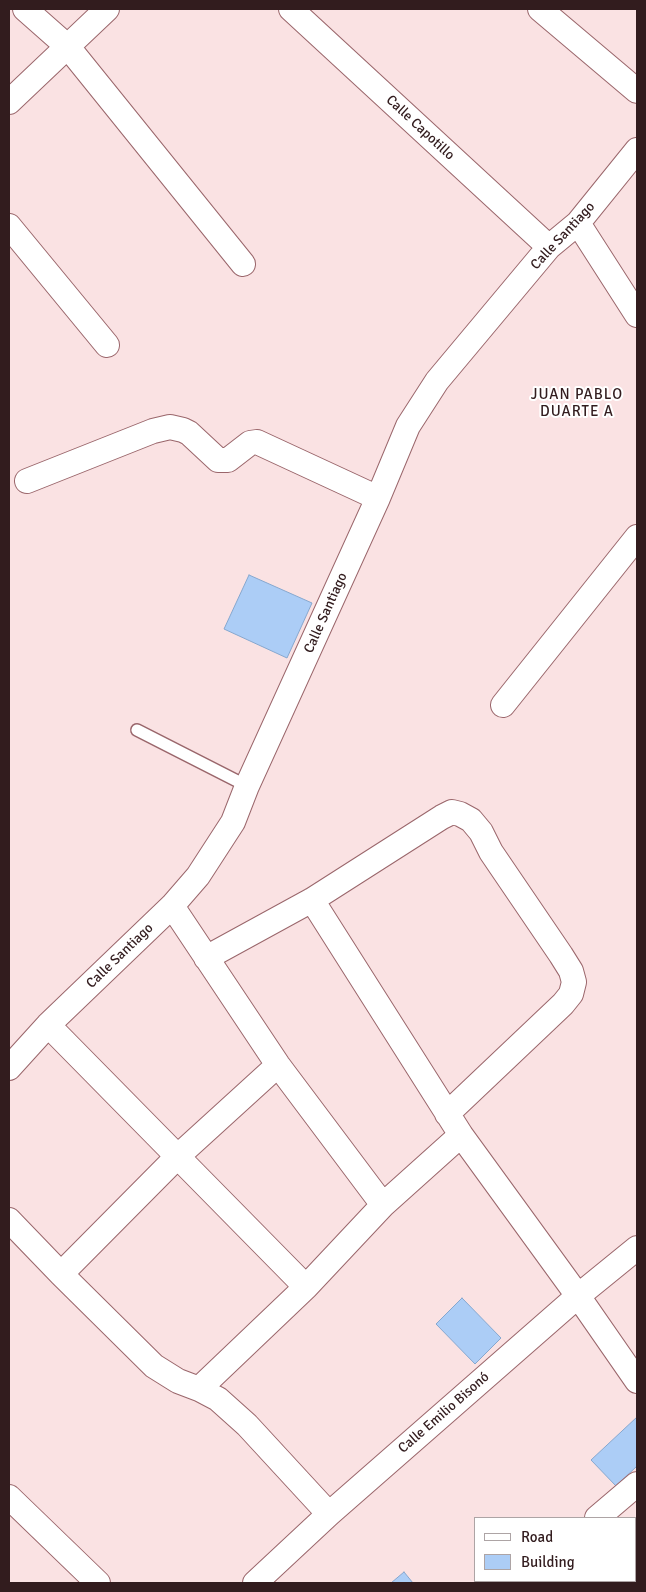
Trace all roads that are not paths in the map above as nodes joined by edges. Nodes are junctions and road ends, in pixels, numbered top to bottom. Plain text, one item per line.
1 (25, 9) edge
2 (106, 9) edge
3 (291, 9) edge
4 (540, 9) edge
5 (68, 48) junction
6 (637, 91) edge
7 (9, 102) edge
8 (637, 150) edge
9 (578, 222) junction
10 (9, 226) edge
11 (550, 247) junction
12 (243, 264) dead end
13 (637, 315) edge
14 (107, 345) dead end
15 (27, 481) dead end
16 (378, 498) junction
17 (637, 537) edge
18 (503, 705) dead end
19 (137, 730) dead end
20 (247, 786) junction
21 (312, 900) junction
22 (172, 906) junction
23 (206, 958) junction
24 (48, 1025) junction
25 (278, 1065) junction
26 (9, 1068) edge
27 (447, 1114) junction
28 (460, 1135) junction
29 (177, 1157) junction
30 (383, 1205) junction
31 (9, 1220) edge
32 (637, 1248) edge
33 (61, 1274) junction
34 (306, 1287) junction
35 (578, 1296) junction
36 (637, 1381) edge
37 (200, 1389) junction
38 (637, 1484) edge
39 (9, 1497) edge
40 (329, 1514) junction
41 (598, 1517) edge
42 (98, 1583) edge
43 (255, 1583) edge

1 - 5 street
2 - 5 street
3 - 11 street, Calle Capotillo
4 - 6 street
5 - 7 street
5 - 12 street
8 - 9 street, Calle Santiago
9 - 11 street, Calle Santiago
9 - 13 street
10 - 14 street
11 - 16 street, Calle Santiago
15 - 16 street
16 - 20 street, Calle Santiago
17 - 18 street
19 - 20 lane
20 - 22 street, Calle Santiago
21 - 23 street
21 - 27 street
21 - 27 street
22 - 23 street
22 - 24 street, Calle Santiago
23 - 25 street
24 - 26 street, Calle Santiago
24 - 29 street
25 - 29 street
25 - 30 street
27 - 28 street
28 - 30 street
28 - 35 street
29 - 33 street
29 - 34 street
30 - 34 street
31 - 33 street
32 - 35 street, Calle Emilio Bisonó
33 - 37 street
34 - 37 street
35 - 36 street
35 - 40 street, Calle Emilio Bisonó
37 - 40 street
38 - 41 street
39 - 42 street
40 - 43 street, Calle Emilio Bisonó

